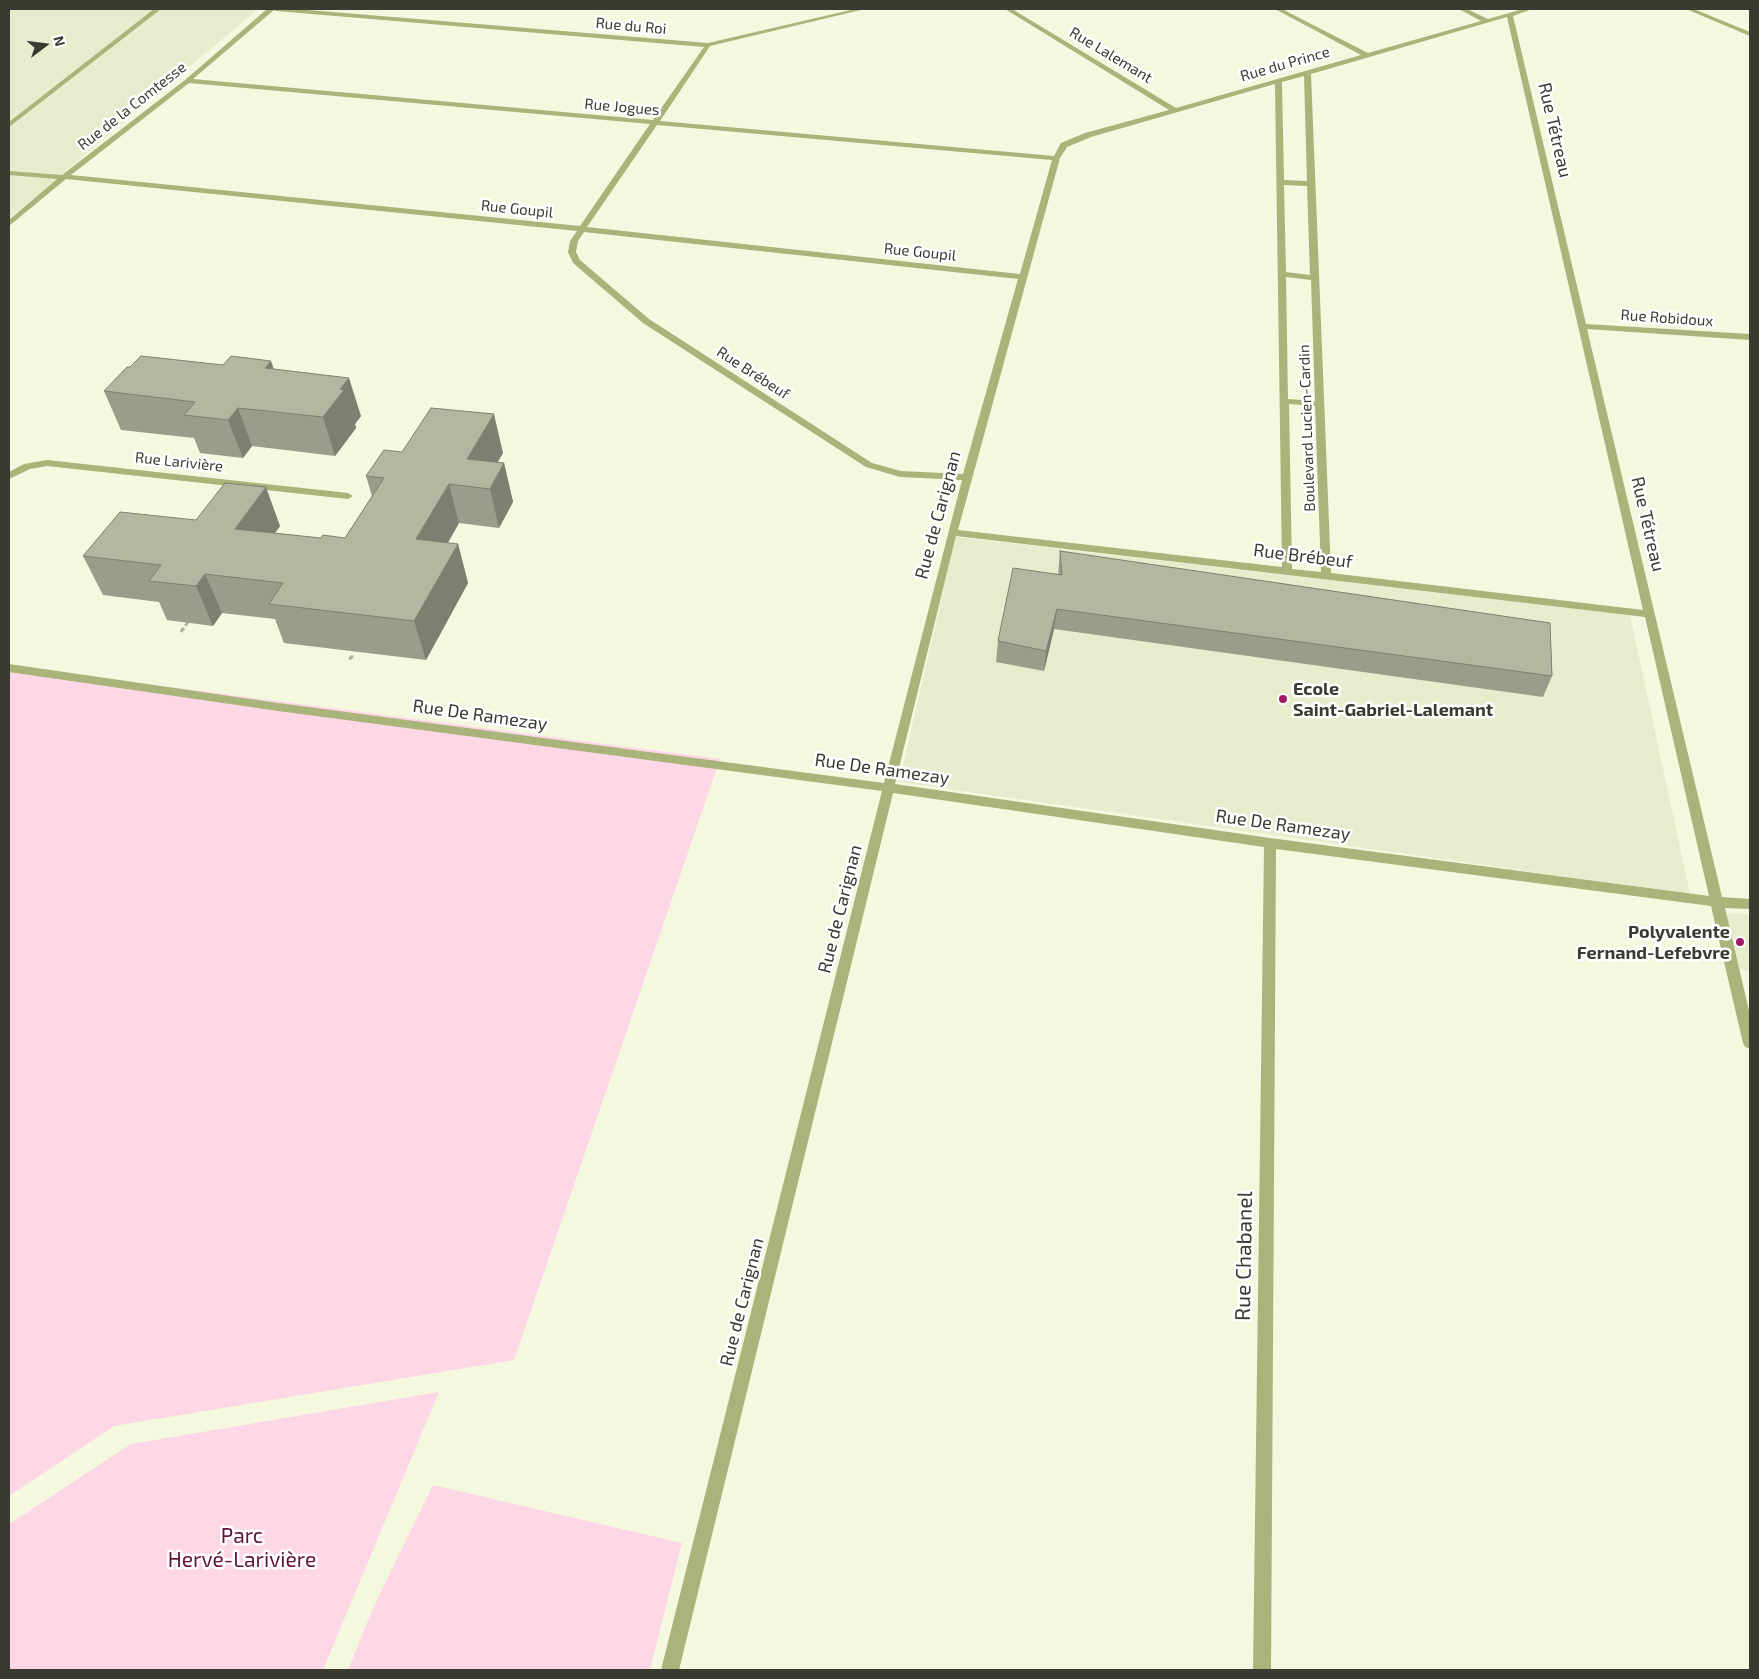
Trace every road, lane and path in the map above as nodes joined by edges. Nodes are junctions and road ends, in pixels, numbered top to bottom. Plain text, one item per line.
1 (158, 9) edge
2 (272, 9) edge
3 (276, 9) edge
4 (862, 9) edge
5 (1008, 9) edge
6 (1278, 9) edge
7 (1462, 9) edge
8 (1529, 9) edge
9 (1689, 9) edge
10 (1509, 14) junction
11 (1487, 21) junction
12 (1750, 34) edge
13 (708, 45) junction
14 (1367, 55) junction
15 (1307, 72) junction
16 (186, 81) junction
17 (1278, 81) junction
18 (1175, 110) junction
19 (655, 124) junction
20 (9, 125) edge
21 (1056, 158) junction
22 (9, 173) edge
23 (64, 177) junction
24 (1280, 182) junction
25 (1311, 184) junction
26 (9, 224) edge
27 (582, 229) junction
28 (1282, 274) junction
29 (1023, 277) junction
30 (1315, 278) junction
31 (1582, 326) junction
32 (1750, 337) edge
33 (1284, 401) junction
34 (1320, 404) junction
35 (9, 476) edge
36 (966, 477) junction
37 (348, 496) dead end
38 (952, 532) junction
39 (1287, 572) junction
40 (1326, 576) junction
41 (1650, 614) junction
42 (188, 622) edge
43 (181, 632) dead end
44 (353, 656) edge
45 (349, 660) dead end
46 (9, 668) edge
47 (889, 788) junction
48 (1270, 843) junction
49 (1717, 902) junction
50 (1750, 904) edge
51 (1750, 1043) edge
52 (670, 1670) edge
53 (1262, 1670) edge

1 - 20 street
2 - 16 street, Rue de la Comtesse
3 - 13 street, Rue du Roi
4 - 13 street, Rue du Roi
5 - 18 street, Rue Lalemant
6 - 14 street
7 - 11 street
8 - 10 street, Rue du Prince
9 - 12 street
10 - 11 street, Rue du Prince
10 - 31 street, Rue Tétreau
11 - 14 street, Rue du Prince
13 - 19 street, Rue Brébeuf
14 - 15 street, Rue du Prince
15 - 17 street, Rue du Prince
15 - 25 street, Boulevard Lucien-Cardin
16 - 19 street, Rue Jogues
16 - 23 street, Rue de la Comtesse
17 - 18 street, Rue du Prince
17 - 24 street, Boulevard Lucien-Cardin
18 - 21 street, Rue du Prince
19 - 21 street, Rue Jogues
19 - 27 street, Rue Brébeuf
21 - 29 street, Rue de Carignan
22 - 23 street, Rue Goupil
23 - 26 street, Rue de la Comtesse
23 - 27 street, Rue Goupil
24 - 25 street
24 - 28 street, Boulevard Lucien-Cardin
25 - 30 street, Boulevard Lucien-Cardin
27 - 29 street, Rue Goupil
27 - 36 street, Rue Brébeuf
28 - 30 street
28 - 33 street, Boulevard Lucien-Cardin
29 - 36 street, Rue de Carignan
30 - 34 street, Boulevard Lucien-Cardin
31 - 32 street, Rue Robidoux
31 - 41 street, Rue Tétreau
33 - 34 street
33 - 39 street, Boulevard Lucien-Cardin
34 - 40 street, Boulevard Lucien-Cardin
35 - 37 street, Rue Larivière
36 - 38 street, Rue de Carignan
38 - 39 street, Rue Brébeuf
38 - 47 street, Rue de Carignan
39 - 40 street, Rue Brébeuf
40 - 41 street, Rue Brébeuf
41 - 49 street, Rue Tétreau
42 - 43 path
44 - 45 path
46 - 47 street, Rue De Ramezay
47 - 48 street, Rue De Ramezay
47 - 52 street, Rue de Carignan
48 - 49 street, Rue De Ramezay
48 - 53 street, Rue Chabanel
49 - 50 street, Rue De Ramezay
49 - 51 street, Rue Tétreau

